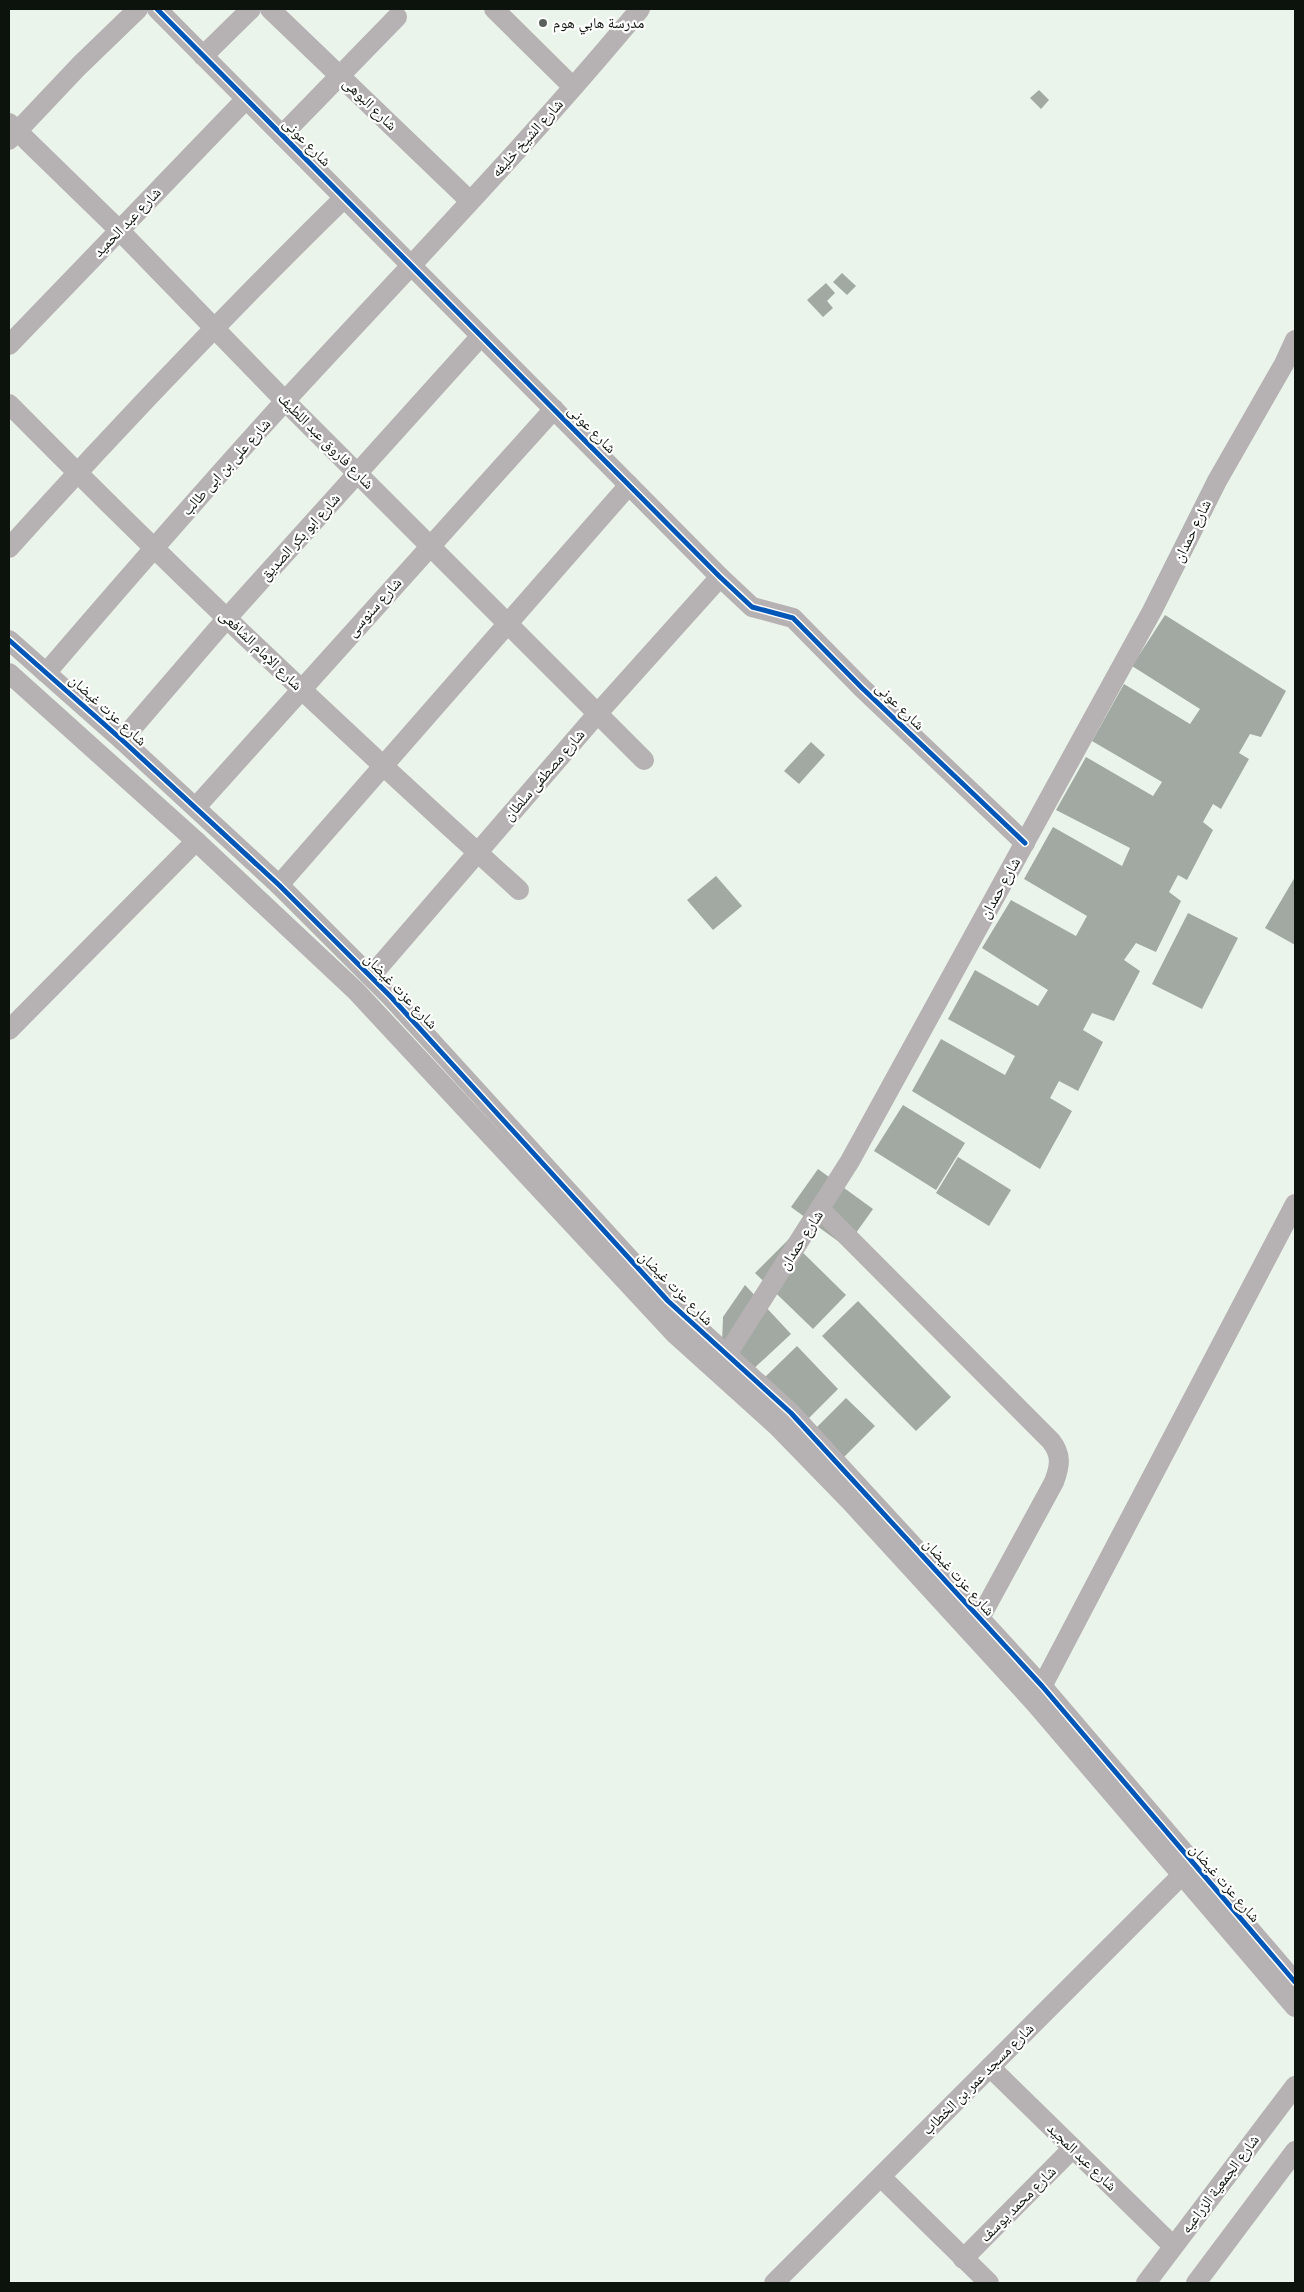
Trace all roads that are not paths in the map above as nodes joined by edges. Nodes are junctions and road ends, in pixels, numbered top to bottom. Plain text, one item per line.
1 (138, 9) edge
2 (157, 9) edge
3 (251, 9) edge
4 (270, 9) edge
5 (494, 9) edge
6 (640, 9) edge
7 (396, 17) dead end
8 (203, 56) junction
9 (340, 75) junction
10 (573, 87) junction
11 (246, 99) junction
12 (11, 131) edge
13 (282, 135) junction
14 (344, 198) junction
15 (470, 201) junction
16 (119, 230) junction
17 (411, 266) junction
18 (215, 330) junction
19 (481, 336) junction
20 (1295, 340) edge
21 (9, 345) edge
22 (285, 401) junction
23 (9, 404) edge
24 (554, 409) junction
25 (77, 473) junction
26 (358, 473) junction
27 (629, 485) junction
28 (430, 544) junction
29 (9, 548) edge
30 (154, 548) junction
31 (720, 577) junction
32 (227, 618) junction
33 (508, 622) junction
34 (9, 640) edge
35 (46, 673) junction
36 (9, 674) edge
37 (301, 689) junction
38 (598, 713) junction
39 (122, 740) junction
40 (644, 760) dead end
41 (382, 764) junction
42 (196, 807) junction
43 (196, 841) junction
44 (1024, 843) junction
45 (477, 852) junction
46 (278, 884) junction
47 (519, 890) dead end
48 (371, 976) junction
49 (9, 1030) edge
50 (1295, 1204) edge
51 (820, 1209) junction
52 (727, 1354) junction
53 (716, 1372) junction
54 (980, 1618) junction
55 (1038, 1694) junction
56 (1182, 1875) junction
57 (1295, 1982) edge
58 (1295, 2007) edge
59 (990, 2067) junction
60 (1295, 2086) edge
61 (1073, 2148) junction
62 (1295, 2151) edge
63 (881, 2177) junction
64 (1173, 2246) junction
65 (963, 2259) junction
66 (774, 2283) edge
67 (989, 2283) edge
68 (1146, 2283) edge
69 (1196, 2283) edge

1 - 12 street
2 - 8 street, شارع عونى
3 - 8 street
4 - 9 street, شارع البوهى
5 - 10 street
6 - 10 street, شارع الشيخ خليفه
7 - 9 street
8 - 11 street, شارع عونى
9 - 13 street
9 - 15 street, شارع البوهى
10 - 15 street, شارع الشيخ خليفه
11 - 13 street, شارع عونى
11 - 16 street, شارع عبد الحميد
12 - 16 street, شارع فاروق عبد اللطيف
13 - 14 street, شارع عونى
14 - 17 street, شارع عونى
14 - 18 street
15 - 17 street, شارع الشيخ خليفه
16 - 18 street, شارع فاروق عبد اللطيف
16 - 21 street, شارع عبد الحميد
17 - 19 street, شارع عونى
17 - 22 street, شارع على بن ابى طالب
18 - 22 street, شارع فاروق عبد اللطيف
18 - 25 street
19 - 24 street, شارع عونى
19 - 26 street, شارع ابو بكر الصديق
20 - 44 street, شارع حمدان
22 - 26 street, شارع فاروق عبد اللطيف
22 - 30 street, شارع على بن ابى طالب
23 - 25 street, شارع الإمام الشافعى
24 - 27 street, شارع عونى
24 - 28 street, شارع سنوسى
25 - 29 street
25 - 30 street, شارع الإمام الشافعى
26 - 28 street, شارع فاروق عبد اللطيف
26 - 32 street, شارع ابو بكر الصديق
27 - 31 street, شارع عونى
27 - 33 street
28 - 33 street, شارع فاروق عبد اللطيف
28 - 37 street, شارع سنوسى
30 - 32 street, شارع الإمام الشافعى
30 - 35 street, شارع على بن ابى طالب
31 - 38 street, شارع مصطفى سلطان
31 - 44 street, شارع عونى
32 - 37 street, شارع الإمام الشافعى
32 - 39 street, شارع ابو بكر الصديق
33 - 38 street, شارع فاروق عبد اللطيف
33 - 41 street
34 - 35 street, شارع عزت غيضان
35 - 39 street, شارع عزت غيضان
36 - 43 street, شارع عزت غيضان
37 - 41 street, شارع الإمام الشافعى
37 - 42 street, شارع سنوسى
38 - 40 street, شارع فاروق عبد اللطيف
38 - 45 street, شارع مصطفى سلطان
39 - 42 street, شارع عزت غيضان
41 - 45 street, شارع الإمام الشافعى
41 - 46 street
42 - 46 street, شارع عزت غيضان
43 - 49 street
43 - 53 street, شارع عزت غيضان
44 - 51 street, شارع حمدان
45 - 47 street, شارع الإمام الشافعى
45 - 48 street, شارع مصطفى سلطان
46 - 48 street, شارع عزت غيضان
48 - 52 street, شارع عزت غيضان
50 - 55 street
51 - 52 street, شارع حمدان
51 - 54 street
52 - 53 street, شارع حمدان
52 - 54 street, شارع عزت غيضان
53 - 55 street, شارع عزت غيضان
54 - 55 street, شارع عزت غيضان
55 - 56 street, شارع عزت غيضان
55 - 57 street, شارع عزت غيضان
56 - 58 street, شارع عزت غيضان
56 - 59 street, شارع مسجد عمر بن الخطاب
59 - 61 street, شارع عبد المجيد
59 - 63 street, شارع مسجد عمر بن الخطاب
60 - 64 street, شارع الجمعية الزراعيه
61 - 64 street, شارع عبد المجيد
61 - 65 street, شارع محمد يوسف
62 - 69 street
63 - 65 street
63 - 66 street, شارع مسجد عمر بن الخطاب
64 - 68 street, شارع الجمعية الزراعيه
65 - 67 street

